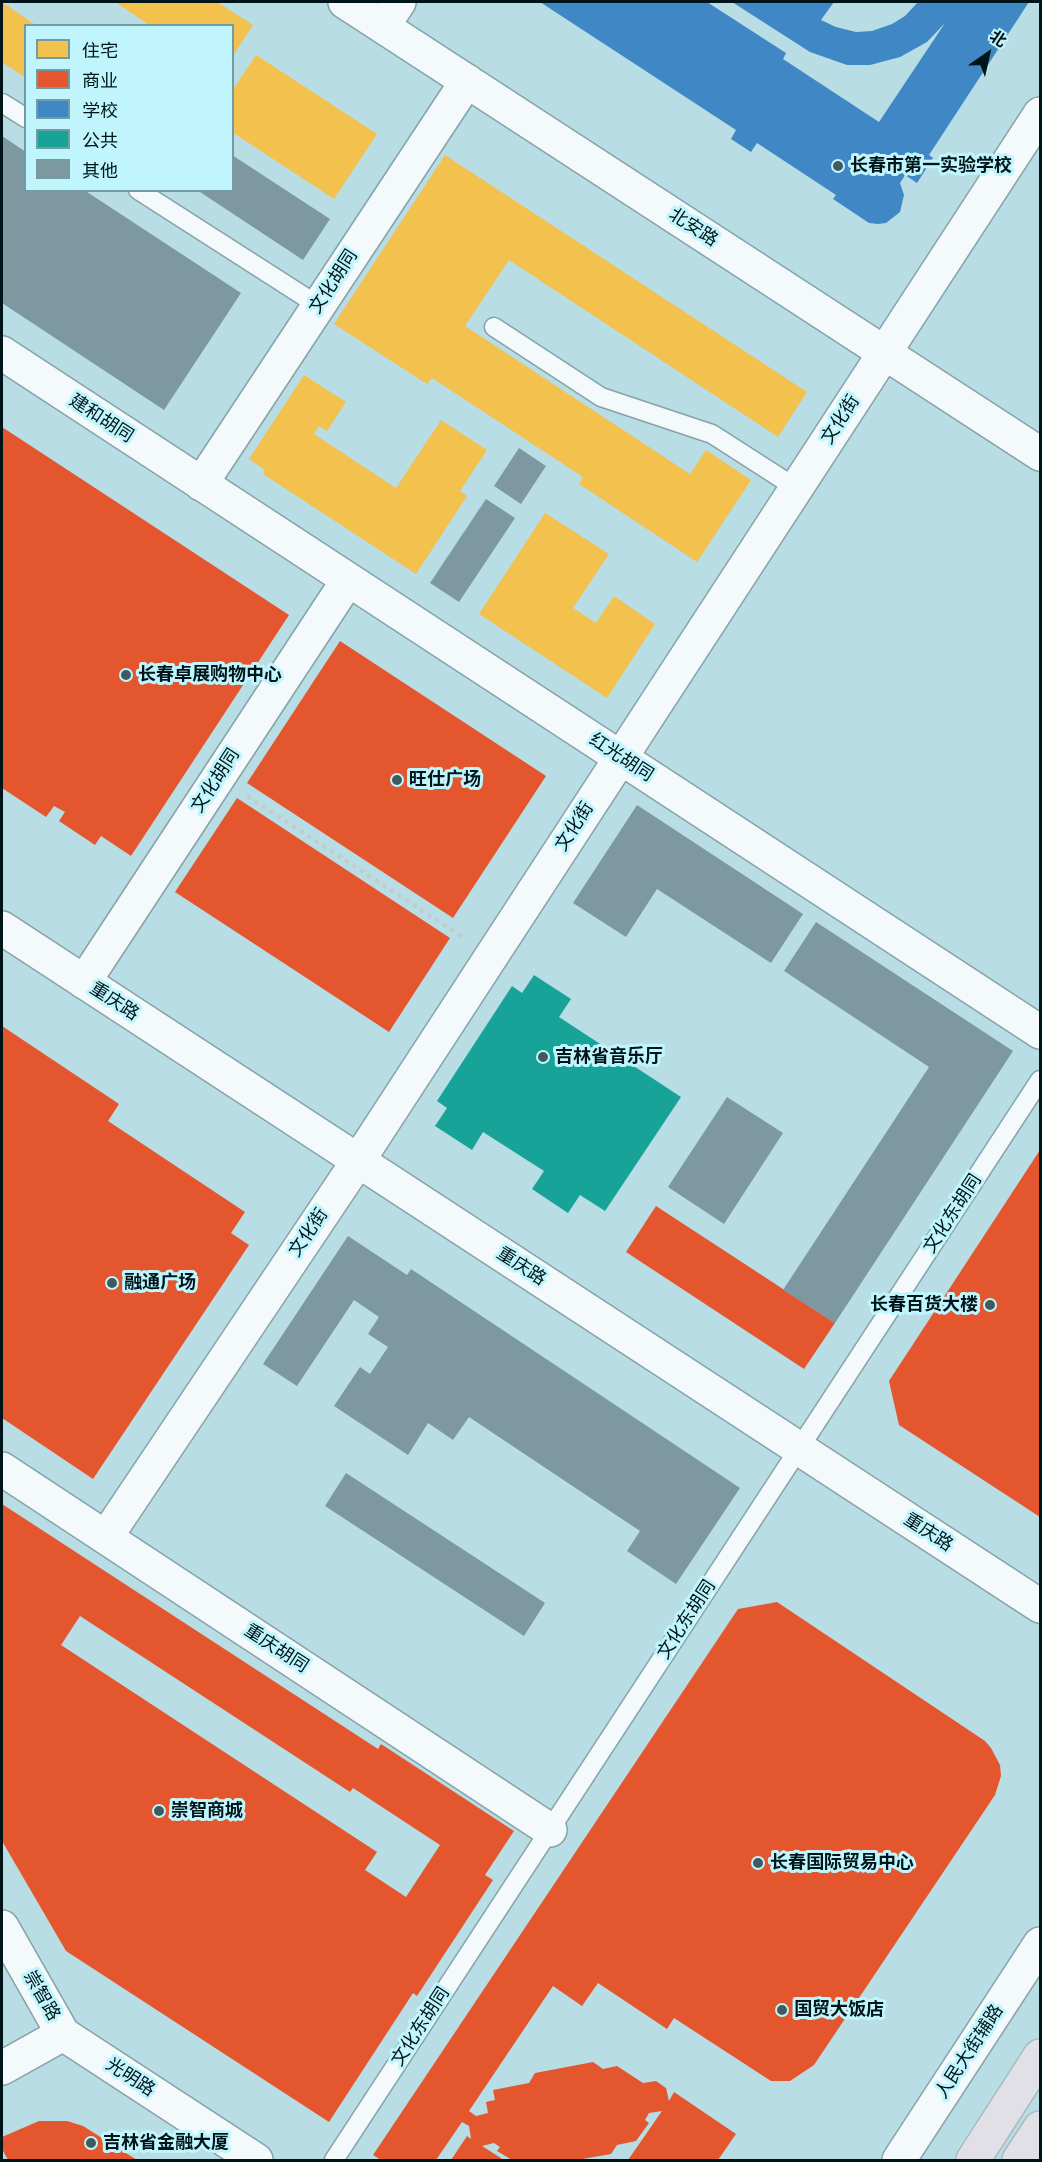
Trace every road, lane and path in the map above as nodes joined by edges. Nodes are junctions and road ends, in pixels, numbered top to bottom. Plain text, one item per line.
1 (345, 2) edge
2 (391, 14) edge
3 (467, 81) junction
4 (2, 102) edge
5 (1041, 114) edge
6 (24, 117) edge
7 (141, 192) edge
8 (319, 306) junction
9 (494, 327) dead end
10 (885, 352) junction
11 (2, 353) edge
12 (1041, 454) edge
13 (201, 484) junction
14 (796, 488) junction
15 (348, 580) junction
16 (621, 758) junction
17 (219, 777) junction
18 (2, 928) edge
19 (492, 955) junction
20 (84, 982) junction
21 (1041, 1032) edge
22 (1041, 1080) edge
23 (358, 1161) junction
24 (800, 1449) junction
25 (2, 1469) edge
26 (106, 1537) junction
27 (1041, 1606) edge
28 (550, 1830) junction
29 (2, 1927) edge
30 (1041, 1944) edge
31 (63, 2034) junction
32 (1041, 2056) edge
33 (2, 2068) edge
34 (1041, 2128) edge
35 (256, 2160) edge
36 (334, 2160) edge
37 (899, 2160) edge
38 (973, 2160) edge
39 (1019, 2160) edge

1 - 2 street, 北安路
2 - 3 street, 北安路
3 - 8 street, 文化胡同
3 - 10 street, 北安路
4 - 6 lane
5 - 10 street, 文化街
7 - 8 lane
8 - 13 street, 文化胡同
9 - 14 lane
10 - 12 street, 北安路
10 - 14 street, 文化街
11 - 13 street, 建和胡同
13 - 15 street, 红光胡同
14 - 16 street, 文化街
15 - 16 street, 红光胡同
15 - 17 street, 文化胡同
16 - 19 street, 文化街
16 - 21 street, 红光胡同
17 - 19 path
17 - 20 street, 文化胡同
18 - 20 street, 重庆路
19 - 23 street, 文化街
20 - 23 street, 重庆路
22 - 24 lane, 文化东胡同
23 - 24 street, 重庆路
23 - 26 street, 文化街
24 - 27 street, 重庆路
24 - 28 lane, 文化东胡同
25 - 26 street, 重庆胡同
26 - 28 street, 重庆胡同
28 - 36 lane, 文化东胡同
29 - 31 street, 崇智路
30 - 37 street, 人民大街辅路
31 - 33 street
31 - 35 street, 光明路
32 - 38 main road
34 - 39 main road

